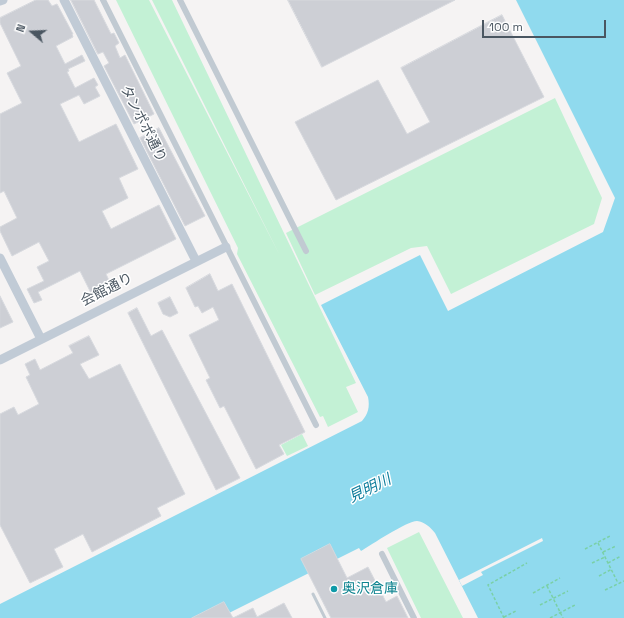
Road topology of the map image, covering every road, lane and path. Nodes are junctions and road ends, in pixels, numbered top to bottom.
1 (3, 0) edge
2 (64, 0) edge
3 (102, 0) edge
4 (180, 0) edge
5 (0, 1) edge
6 (226, 247) junction
7 (306, 251) dead end
8 (0, 258) edge
9 (196, 261) junction
10 (41, 339) junction
11 (0, 360) edge
12 (316, 425) dead end
13 (610, 536) dead end
14 (598, 543) junction
15 (616, 546) dead end
16 (585, 549) dead end
17 (603, 552) junction
18 (382, 554) dead end
19 (621, 556) dead end
20 (605, 557) junction
21 (527, 563) dead end
22 (592, 563) dead end
23 (608, 563) junction
24 (612, 570) junction
25 (599, 576) dead end
26 (560, 578) dead end
27 (624, 580) edge
28 (618, 583) junction
29 (547, 586) junction
30 (605, 590) dead end
31 (568, 591) dead end
32 (533, 593) dead end
33 (313, 594) dead end
34 (553, 598) junction
35 (540, 605) dead end
36 (575, 605) dead end
37 (516, 611) dead end
38 (560, 613) junction
39 (325, 618) edge
40 (414, 618) edge
41 (504, 618) edge
42 (550, 618) edge
43 (563, 618) edge

1 - 5 street
2 - 9 street, タンポポ通り
3 - 6 street
4 - 7 street
6 - 9 street, 会館通り
6 - 12 street
8 - 10 street
9 - 10 street, 会館通り
10 - 11 street, 会館通り
13 - 14 path
14 - 16 path
14 - 17 path
15 - 17 path
17 - 20 path
18 - 40 street
19 - 23 path
20 - 22 path
20 - 23 path
21 - 41 path
23 - 24 path
24 - 25 path
24 - 28 path
26 - 29 path
27 - 28 path
28 - 30 path
29 - 32 path
29 - 34 path
31 - 34 path
33 - 39 lane
34 - 35 path
34 - 38 path
36 - 38 path
37 - 41 path
38 - 42 path
38 - 43 path

